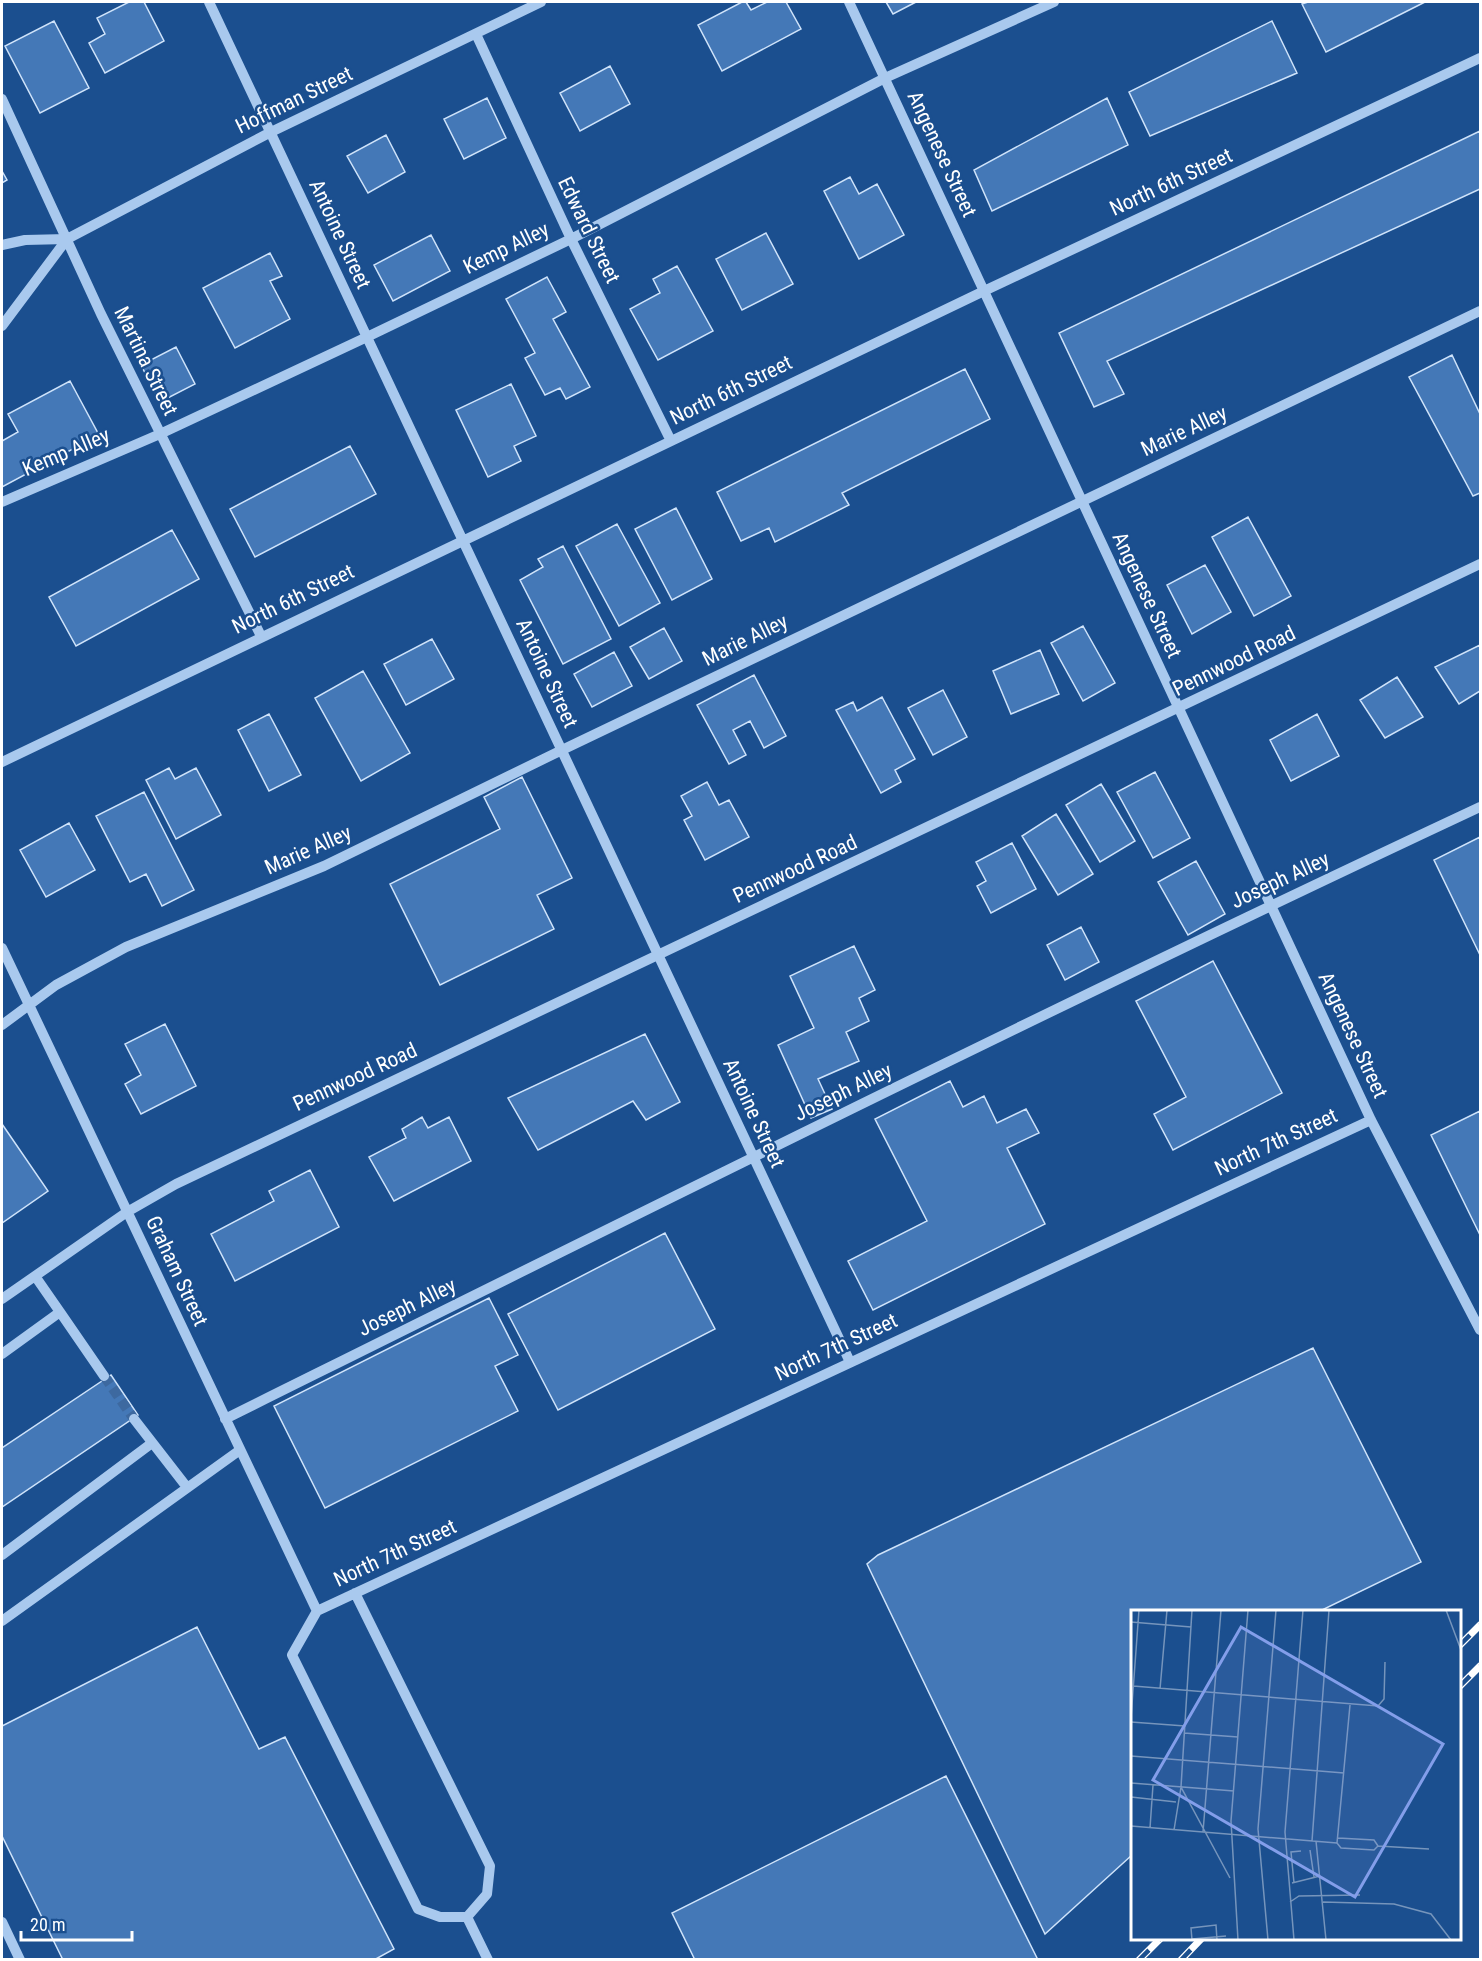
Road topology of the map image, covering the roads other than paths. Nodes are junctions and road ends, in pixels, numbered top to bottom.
1 (209, 2) edge
2 (542, 2) edge
3 (849, 2) edge
4 (1054, 2) edge
5 (522, 6) edge
6 (476, 34) junction
7 (1480, 58) edge
8 (885, 78) junction
9 (2, 99) edge
10 (271, 132) junction
11 (67, 239) junction
12 (571, 239) junction
13 (2, 245) edge
14 (984, 291) junction
15 (1480, 311) edge
16 (2, 326) edge
17 (367, 337) junction
18 (160, 434) junction
19 (671, 441) junction
20 (1082, 501) junction
21 (2, 502) edge
22 (463, 540) junction
23 (1480, 564) edge
24 (261, 636) junction
25 (1179, 709) junction
26 (562, 750) junction
27 (2, 762) edge
28 (1480, 807) edge
29 (1270, 905) junction
30 (2, 948) edge
31 (658, 955) junction
32 (29, 1006) junction
33 (2, 1025) edge
34 (1371, 1120) junction
35 (754, 1157) junction
36 (127, 1212) junction
37 (35, 1276) junction
38 (2, 1299) edge
39 (60, 1312) junction
40 (1480, 1330) edge
41 (2, 1353) edge
42 (850, 1362) junction
43 (104, 1376) tunnel mouth
44 (134, 1419) tunnel mouth
45 (225, 1419) junction
46 (152, 1443) junction
47 (240, 1450) junction
48 (186, 1486) junction
49 (2, 1555) edge
50 (355, 1593) junction
51 (317, 1611) junction
52 (2, 1621) edge
53 (467, 1917) junction
54 (2, 1922) edge
55 (20, 1959) edge
56 (488, 1959) edge

1 - 10 street, Antoine Street
2 - 5 street, Hoffman Street
3 - 8 street, Angenese Street
4 - 8 street, Kemp Alley
5 - 6 street, Hoffman Street
6 - 10 street, Hoffman Street
6 - 12 street, Edward Street
7 - 14 street, North 6th Street
8 - 12 street, Kemp Alley
8 - 14 street, Angenese Street
9 - 11 street, Martina Street
10 - 11 street, Hoffman Street
10 - 17 street, Antoine Street
11 - 13 street, Hoffman Street
11 - 16 street, Hoffman Street
11 - 18 street, Martina Street
12 - 17 street, Kemp Alley
12 - 19 street, Edward Street
14 - 19 street, North 6th Street
14 - 20 street, Angenese Street
15 - 20 street, Marie Alley
17 - 18 street, Kemp Alley
17 - 22 street, Antoine Street
18 - 21 street, Kemp Alley
18 - 24 street, Martina Street
19 - 22 street, North 6th Street
20 - 25 street, Angenese Street
20 - 26 street, Marie Alley
22 - 24 street, North 6th Street
22 - 26 street, Antoine Street
23 - 25 street, Pennwood Road
24 - 27 street, North 6th Street
25 - 29 street, Angenese Street
25 - 31 street, Pennwood Road
26 - 31 street, Antoine Street
26 - 32 street, Marie Alley
28 - 29 street, Joseph Alley
29 - 34 street, Angenese Street
29 - 35 street, Joseph Alley
30 - 32 street, Graham Street
31 - 35 street, Antoine Street
31 - 36 street, Pennwood Road
32 - 33 street, Marie Alley
32 - 36 street, Graham Street
34 - 40 street, Angenese Street
34 - 42 street, North 7th Street
35 - 42 street, Antoine Street
35 - 45 street, Joseph Alley
36 - 37 street, Pennwood Road
36 - 45 street, Graham Street
37 - 38 street, Pennwood Road
37 - 39 street
39 - 41 street
39 - 43 street
42 - 50 street, North 7th Street
44 - 46 street
45 - 47 street, Graham Street
46 - 48 street
46 - 49 street
47 - 48 street
47 - 51 street, Graham Street
48 - 52 street
50 - 51 street, North 7th Street
50 - 53 street
51 - 53 street
53 - 56 street
54 - 55 street

